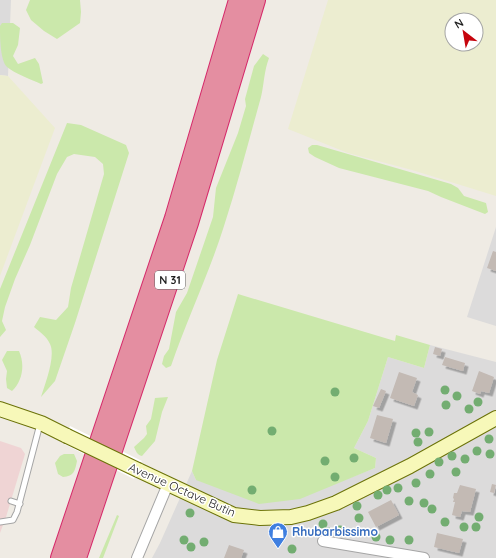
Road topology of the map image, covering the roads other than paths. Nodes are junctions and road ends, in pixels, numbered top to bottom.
1 (238, 0) edge
2 (256, 0) edge
3 (0, 409) edge
4 (496, 418) edge
5 (40, 423) junction
6 (168, 484) junction
7 (11, 501) dead end
8 (20, 504) junction
9 (0, 522) edge
10 (323, 541) dead end
11 (60, 558) edge
12 (77, 558) edge
13 (137, 558) edge
14 (424, 558) edge

1 - 11 highway, N 31
2 - 12 highway, N 31
3 - 5 main road, Avenue Octave Butin
4 - 6 main road, Avenue Octave Butin
5 - 6 main road, Avenue Octave Butin, bridge
5 - 8 lane
6 - 13 street
7 - 8 lane
8 - 9 lane
10 - 14 street

